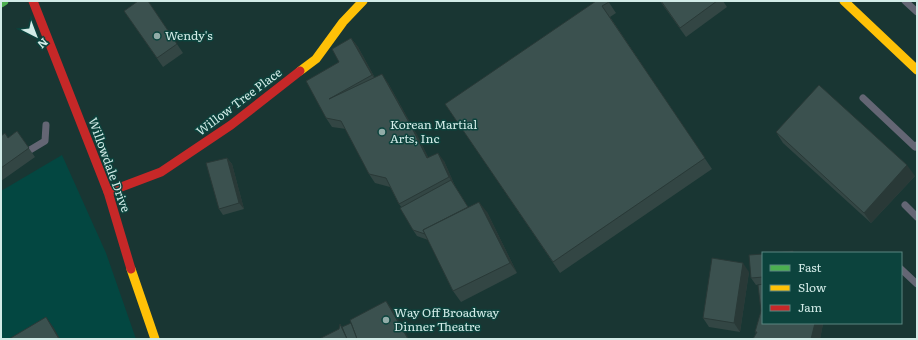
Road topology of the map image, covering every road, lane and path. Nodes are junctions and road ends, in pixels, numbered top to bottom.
1 (4, 1) edge
2 (33, 1) edge
3 (363, 1) edge
4 (844, 1) edge
5 (905, 1) edge
6 (1, 3) edge
7 (917, 12) edge
8 (917, 70) edge
9 (863, 98) dead end
10 (46, 125) dead end
11 (916, 147) edge
12 (30, 150) dead end
13 (108, 192) junction
14 (905, 205) dead end
15 (917, 217) edge
16 (902, 270) edge
17 (917, 284) edge
18 (155, 339) edge

1 - 6 street
2 - 13 street, Willowdale Drive
3 - 13 street, Willow Tree Place
4 - 8 street
5 - 7 lane
9 - 11 lane
10 - 12 lane
13 - 18 street, Willowdale Drive
14 - 15 lane
16 - 17 lane

